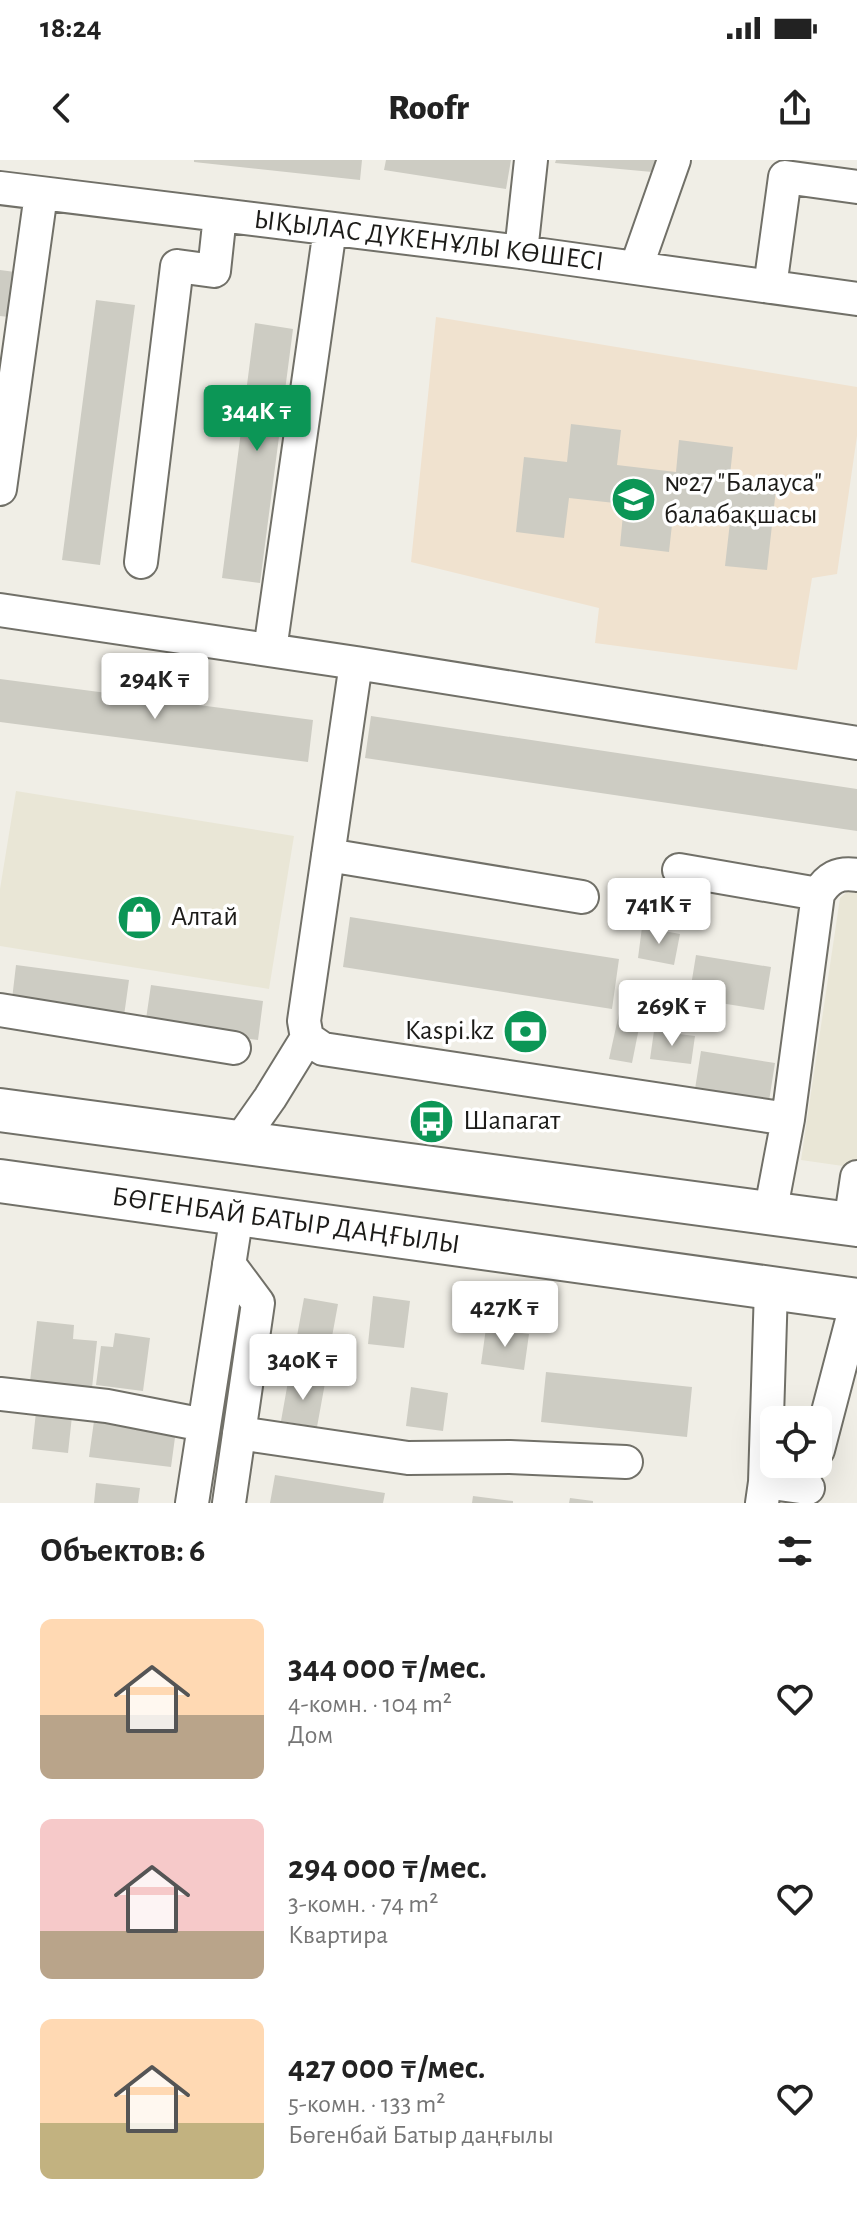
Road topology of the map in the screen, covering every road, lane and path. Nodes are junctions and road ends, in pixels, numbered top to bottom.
1 (531, 160) edge
2 (674, 160) edge
3 (857, 187) edge
4 (0, 188) edge
5 (41, 194) junction
6 (220, 215) junction
7 (330, 229) junction
8 (521, 252) junction
9 (636, 268) junction
10 (770, 287) junction
11 (857, 299) edge
12 (8, 367) edge
13 (0, 489) edge
14 (141, 562) dead end
15 (0, 610) edge
16 (270, 650) junction
17 (356, 663) junction
18 (857, 743) edge
19 (328, 855) junction
20 (679, 870) dead end
21 (857, 875) edge
22 (818, 894) junction
23 (582, 897) dead end
24 (0, 1010) edge
25 (307, 1038) junction
26 (234, 1048) dead end
27 (0, 1110) edge
28 (788, 1119) junction
29 (239, 1142) junction
30 (857, 1177) edge
31 (0, 1181) edge
32 (237, 1214) junction
33 (770, 1214) junction
34 (853, 1225) edge
35 (229, 1264) junction
36 (771, 1288) junction
37 (857, 1300) edge
38 (0, 1394) edge
39 (845, 1394) edge
40 (832, 1421) edge
41 (204, 1425) junction
42 (239, 1433) junction
43 (626, 1462) dead end
44 (809, 1485) edge
45 (764, 1492) edge
46 (192, 1503) edge
47 (229, 1503) edge

1 - 8 street
2 - 9 street
3 - 10 street
4 - 5 street, ЫҚЫЛАС ДҮКЕНҰЛЫ КӨШЕСІ
5 - 6 street, ЫҚЫЛАС ДҮКЕНҰЛЫ КӨШЕСІ
5 - 12 street
6 - 7 street, ЫҚЫЛАС ДҮКЕНҰЛЫ КӨШЕСІ
6 - 14 street
7 - 8 street, ЫҚЫЛАС ДҮКЕНҰЛЫ КӨШЕСІ
7 - 16 street
8 - 9 street, ЫҚЫЛАС ДҮКЕНҰЛЫ КӨШЕСІ
9 - 10 street, ЫҚЫЛАС ДҮКЕНҰЛЫ КӨШЕСІ
10 - 11 street, ЫҚЫЛАС ДҮКЕНҰЛЫ КӨШЕСІ
12 - 13 street
15 - 16 street
16 - 17 street
17 - 18 street
17 - 19 street
19 - 23 street
19 - 25 street
20 - 22 street
21 - 22 street
22 - 28 street
24 - 26 street
25 - 28 street
25 - 29 street
27 - 29 main road
28 - 33 street
29 - 33 main road
30 - 34 street
31 - 32 main road, БӨГЕНБАЙ БАТЫР ДАҢҒЫЛЫ
32 - 35 street
32 - 36 main road, БӨГЕНБАЙ БАТЫР ДАҢҒЫЛЫ
33 - 34 main road
35 - 41 street
35 - 42 street
36 - 37 main road, БӨГЕНБАЙ БАТЫР ДАҢҒЫЛЫ
36 - 45 street
37 - 39 street
38 - 41 street
39 - 40 street
41 - 46 street
42 - 43 street
42 - 47 street
44 - 45 street

